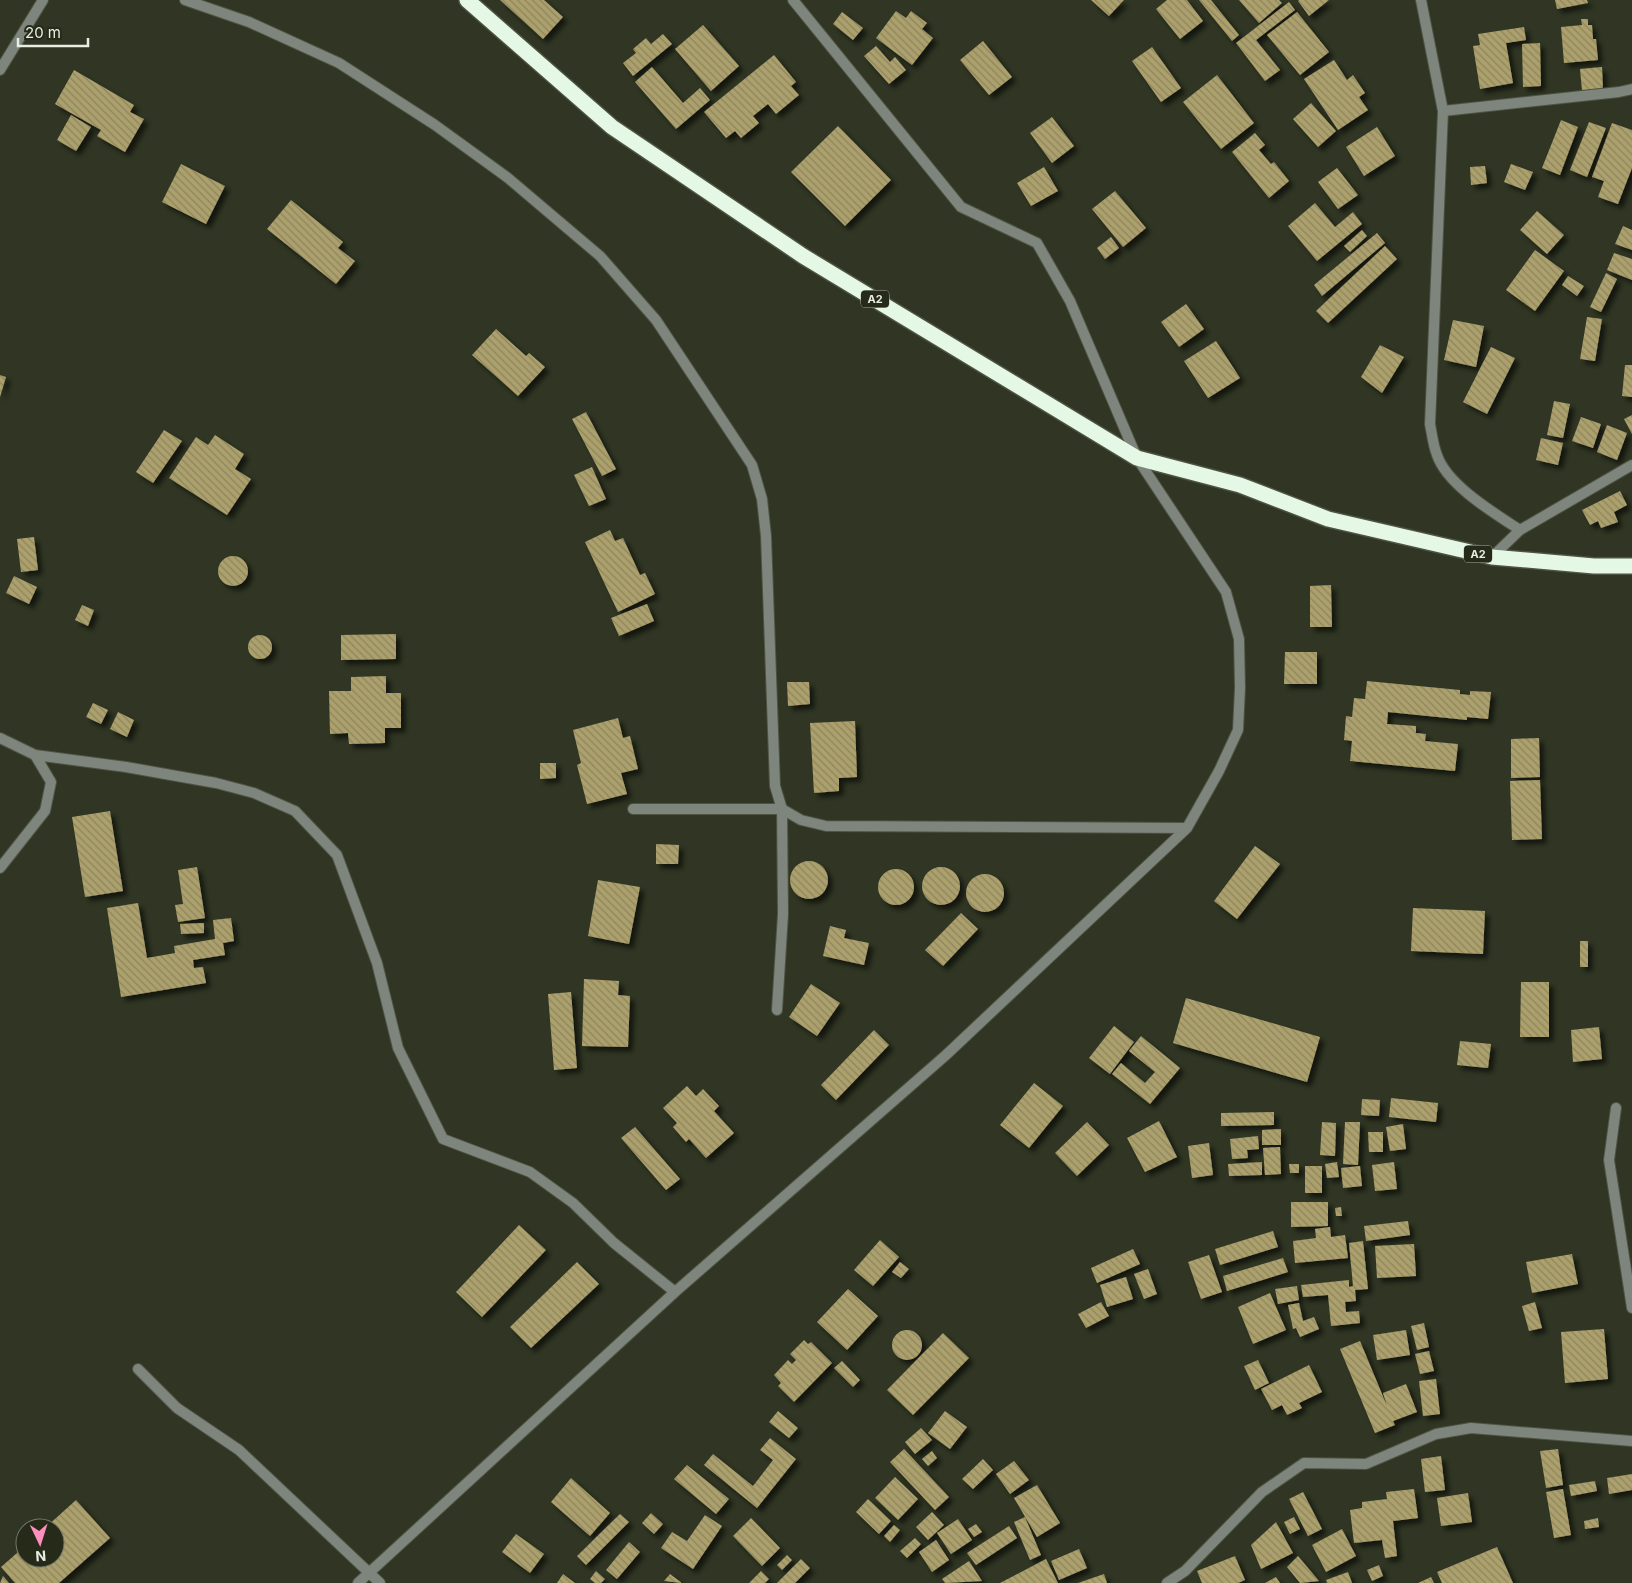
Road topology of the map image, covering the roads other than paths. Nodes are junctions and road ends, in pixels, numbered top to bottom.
1 (43, 0) edge
2 (186, 0) edge
3 (467, 0) edge
4 (793, 0) edge
5 (1421, 0) edge
6 (0, 70) edge
7 (1632, 89) edge
8 (1443, 111) junction
9 (1137, 458) junction
10 (1632, 465) edge
11 (1520, 530) junction
12 (1492, 557) junction
13 (1632, 566) edge
14 (0, 738) edge
15 (35, 755) junction
16 (782, 809) junction
17 (634, 810) dead end
18 (1187, 828) junction
19 (0, 868) edge
20 (777, 1010) dead end
21 (1616, 1108) dead end
22 (675, 1292) junction
23 (1632, 1308) edge
24 (138, 1369) dead end
25 (1632, 1441) edge
26 (370, 1572) junction
27 (358, 1583) edge
28 (380, 1583) edge
29 (1167, 1583) edge

1 - 6 street
2 - 16 street
3 - 9 highway, A2
4 - 9 street
5 - 8 street
7 - 8 street
8 - 11 street
9 - 12 highway, A2
9 - 18 street
10 - 11 street
11 - 12 street
12 - 13 highway, A2
14 - 15 street
15 - 19 street
15 - 22 street
16 - 17 street
16 - 18 street
16 - 20 street
18 - 22 street
21 - 23 street
22 - 26 street
24 - 26 street
25 - 29 street
26 - 27 street
26 - 28 street

